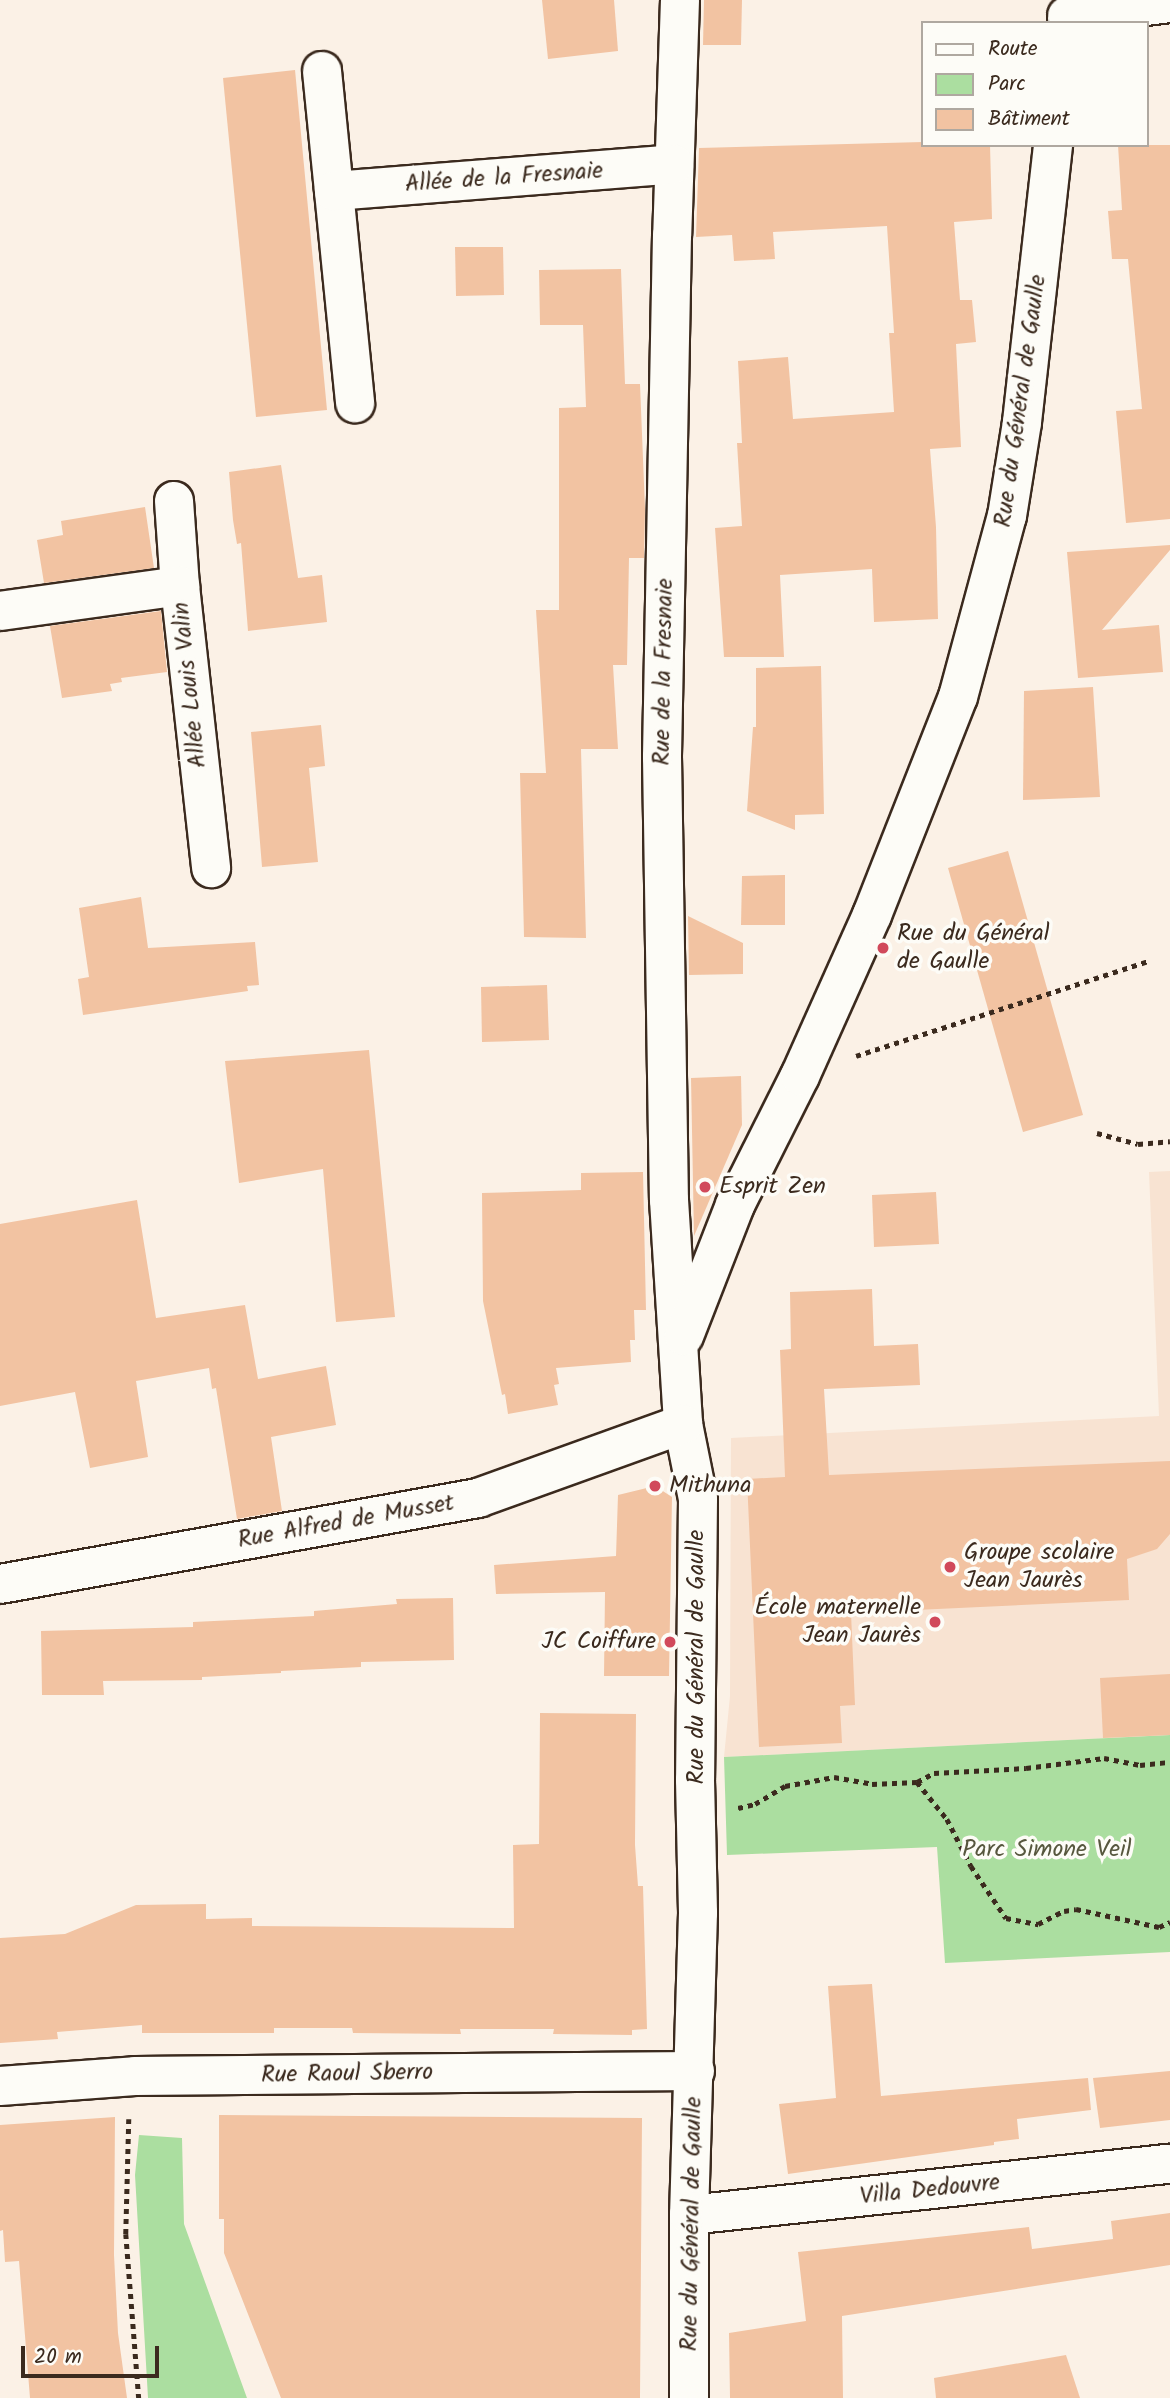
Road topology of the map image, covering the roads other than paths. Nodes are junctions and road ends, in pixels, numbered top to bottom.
1 (680, 0) edge
2 (1170, 3) edge
3 (1067, 13) edge
4 (322, 71) dead end
5 (1053, 147) edge
6 (674, 164) junction
7 (334, 191) junction
8 (355, 403) dead end
9 (174, 501) dead end
10 (180, 586) junction
11 (0, 611) edge
12 (211, 868) dead end
13 (681, 1344) junction
14 (683, 1424) junction
15 (0, 1584) edge
16 (695, 2071) junction
17 (0, 2086) edge
18 (1170, 2164) edge
19 (690, 2215) junction
20 (689, 2398) edge

1 - 6 street, Rue de la Fresnaie
2 - 3 street
4 - 7 street
5 - 13 street, Rue du Général de Gaulle
6 - 7 street, Allée de la Fresnaie
6 - 13 street, Rue de la Fresnaie
7 - 8 street
9 - 10 street, Allée Louis Valin
10 - 11 street
10 - 12 street, Allée Louis Valin
13 - 14 street, Rue du Général de Gaulle
14 - 15 street, Rue Alfred de Musset
14 - 16 street, Rue du Général de Gaulle
16 - 17 street, Rue Raoul Sberro
16 - 19 street, Rue du Général de Gaulle
18 - 19 street, Villa Dedouvre
19 - 20 street, Rue du Général de Gaulle

